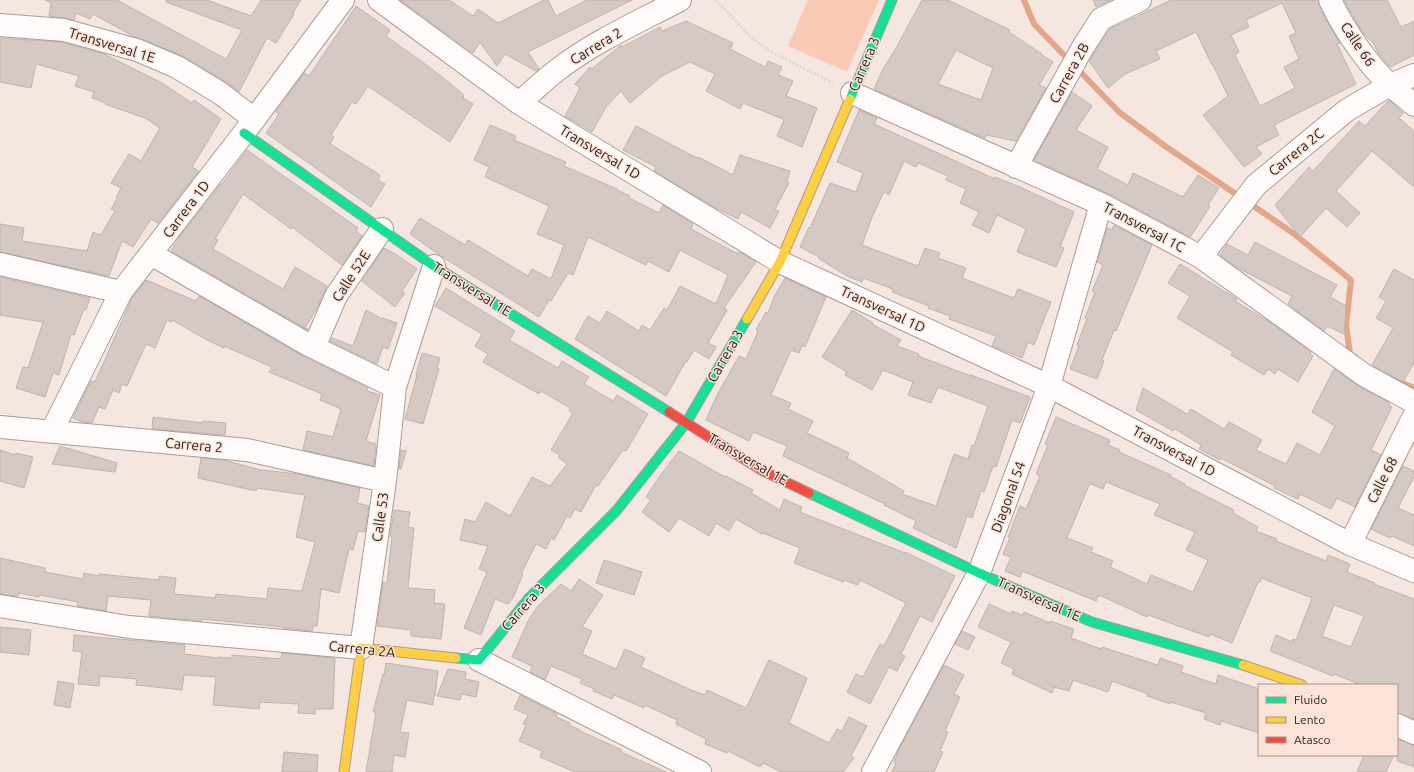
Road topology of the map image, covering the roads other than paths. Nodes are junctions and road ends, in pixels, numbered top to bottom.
1 (343, 0) edge
2 (379, 0) edge
3 (680, 0) edge
4 (892, 0) edge
5 (1140, 0) edge
6 (1330, 0) edge
7 (0, 25) edge
8 (1414, 75) edge
9 (1390, 85) junction
10 (852, 93) junction
11 (519, 103) junction
12 (1414, 105) edge
13 (249, 126) junction
14 (1016, 166) junction
15 (1101, 204) junction
16 (382, 229) junction
17 (152, 254) junction
18 (1200, 257) junction
19 (780, 262) junction
20 (0, 264) edge
21 (434, 266) junction
22 (121, 292) junction
23 (314, 347) junction
24 (1049, 386) junction
25 (395, 387) junction
26 (1414, 402) edge
27 (1414, 416) edge
28 (686, 423) junction
29 (0, 427) edge
30 (52, 431) junction
31 (385, 481) junction
32 (1350, 544) junction
33 (1414, 571) edge
34 (979, 573) junction
35 (0, 606) edge
36 (361, 648) junction
37 (478, 660) junction
38 (1299, 684) edge
39 (1398, 725) edge
40 (1414, 733) edge
41 (344, 772) edge
42 (700, 772) edge
43 (873, 772) edge

1 - 13 street, Carrera 1D
2 - 11 street, Transversal 1D
3 - 11 street, Carrera 2
4 - 10 street, Carrera 3
5 - 14 street, Carrera 2B
6 - 9 street, Calle 66
7 - 13 street, Transversal 1E
8 - 9 street, Carrera 2C
9 - 12 street, Calle 66
9 - 18 street, Carrera 2C
10 - 14 street, Transversal 1C
10 - 19 street, Carrera 3
11 - 19 street, Transversal 1D
13 - 16 street, Transversal 1E
13 - 17 street, Carrera 1D
14 - 15 street, Transversal 1C
15 - 18 street, Transversal 1C
15 - 24 street, Diagonal 54
16 - 21 street, Transversal 1E
16 - 23 street, Calle 52E
17 - 22 street, Carrera 1D
17 - 23 street
18 - 26 street, Transversal 1C
19 - 24 street, Transversal 1D
19 - 28 street, Carrera 3
20 - 22 street
21 - 25 street, Calle 53
21 - 28 street, Transversal 1E
22 - 30 street, Carrera 1D
23 - 25 street
24 - 32 street, Transversal 1D
24 - 34 street, Diagonal 54
25 - 31 street, Calle 53
27 - 32 street, Calle 68
28 - 34 street, Transversal 1E
28 - 37 street, Carrera 3
29 - 30 street, Carrera 2
30 - 31 street, Carrera 2
31 - 36 street, Calle 53
32 - 33 street, Transversal 1D
34 - 38 street, Transversal 1E
34 - 43 street, Diagonal 54
35 - 36 street, Carrera 2A
36 - 37 street, Carrera 2A
36 - 41 street, Calle 53
37 - 42 street, Carrera 2A
39 - 40 street

